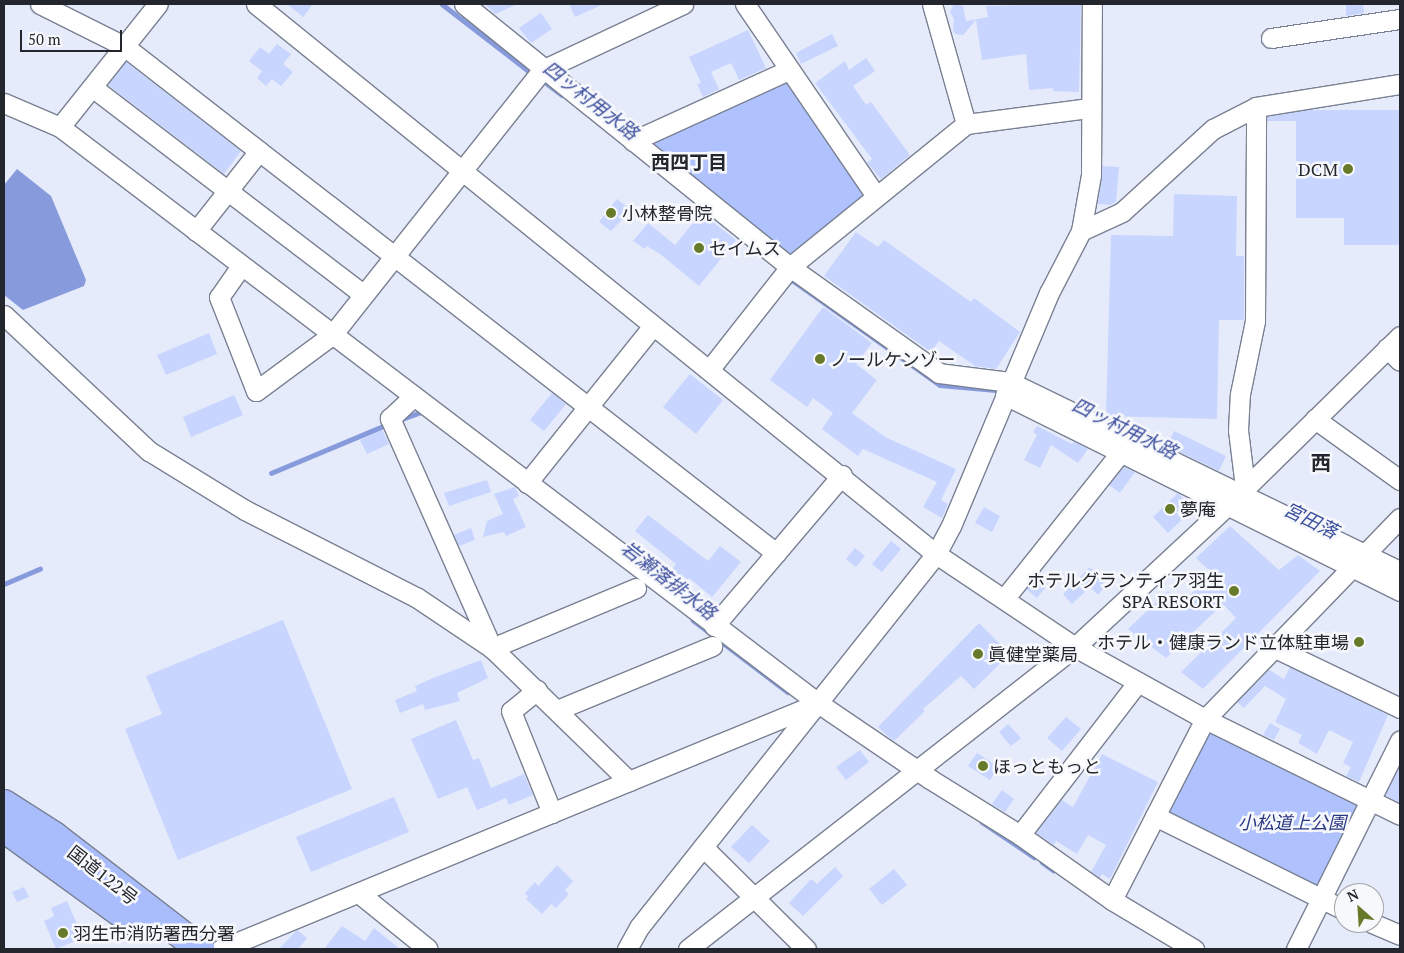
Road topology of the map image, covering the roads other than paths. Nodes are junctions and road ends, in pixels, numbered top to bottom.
1 (40, 4) edge
2 (158, 4) edge
3 (256, 4) edge
4 (464, 4) edge
5 (683, 4) edge
6 (746, 4) edge
7 (932, 4) edge
8 (1092, 4) edge
9 (1400, 19) edge
10 (1271, 38) dead end
11 (124, 46) junction
12 (542, 70) junction
13 (789, 70) junction
14 (1400, 84) edge
15 (92, 87) junction
16 (4, 104) edge
17 (1256, 107) junction
18 (1090, 108) junction
19 (966, 124) junction
20 (60, 128) junction
21 (633, 141) junction
22 (259, 150) junction
23 (462, 170) junction
24 (228, 191) junction
25 (876, 196) junction
26 (1081, 231) junction
27 (196, 232) junction
28 (395, 255) junction
29 (241, 266) junction
30 (790, 267) junction
31 (363, 294) junction
32 (4, 315) edge
33 (653, 326) junction
34 (332, 335) junction
35 (1396, 348) edge
36 (709, 370) junction
37 (1007, 388) junction
38 (414, 396) junction
39 (588, 406) junction
40 (1315, 419) junction
41 (1120, 452) junction
42 (842, 476) junction
43 (1400, 480) edge
44 (527, 483) junction
45 (1237, 496) junction
46 (1400, 518) edge
47 (776, 553) junction
48 (936, 554) junction
49 (1358, 560) junction
50 (1400, 571) edge
51 (636, 588) dead end
52 (1400, 591) edge
53 (1004, 599) junction
54 (714, 626) junction
55 (712, 646) dead end
56 (1075, 647) junction
57 (492, 648) junction
58 (1275, 648) junction
59 (1138, 682) junction
60 (537, 690) junction
61 (818, 703) junction
62 (1400, 708) edge
63 (557, 710) junction
64 (1206, 720) junction
65 (1400, 740) edge
66 (917, 770) junction
67 (629, 781) junction
68 (1370, 800) junction
69 (4, 804) edge
70 (552, 813) junction
71 (1400, 815) edge
72 (1155, 816) junction
73 (4, 828) edge
74 (1020, 835) junction
75 (703, 847) junction
76 (360, 894) junction
77 (754, 898) junction
78 (1112, 900) junction
79 (1321, 900) junction
80 (1334, 906) edge
81 (1384, 929) edge
82 (1400, 936) edge
83 (170, 949) edge
84 (200, 949) edge
85 (221, 949) edge
86 (428, 949) edge
87 (627, 949) edge
88 (688, 949) edge
89 (806, 949) edge
90 (1194, 949) edge
91 (1296, 949) edge

1 - 11 street
2 - 11 street
3 - 23 street
4 - 12 street
5 - 12 street
6 - 13 street
7 - 19 street
8 - 18 street
9 - 10 street
11 - 15 street
11 - 22 street
12 - 21 street
12 - 23 street
13 - 21 street
13 - 25 street
14 - 17 street
15 - 20 street
15 - 24 street
16 - 20 street
17 - 26 street
17 - 45 street
18 - 19 street
18 - 26 street
19 - 25 street
20 - 27 street
21 - 30 street
22 - 24 street
22 - 28 street
23 - 28 street
23 - 33 street
24 - 27 street
24 - 31 street
25 - 30 street
26 - 37 street
27 - 29 street
28 - 31 street
28 - 39 street
29 - 34 street
29 - 34 street
30 - 36 street
30 - 37 street
31 - 34 street
32 - 57 street
33 - 36 street
33 - 39 street
34 - 38 street
35 - 40 street
36 - 42 street
37 - 41 street
37 - 45 street
37 - 48 street
38 - 44 street
38 - 57 street
39 - 44 street
39 - 47 street
40 - 43 street
40 - 45 street
41 - 45 street
41 - 53 street
42 - 47 street
42 - 48 street
44 - 54 street
45 - 49 street
45 - 56 street
46 - 49 street
47 - 54 street
48 - 53 street
48 - 61 street
49 - 50 street
49 - 52 street
49 - 58 street
51 - 57 street
53 - 56 street
54 - 61 street
55 - 63 street
56 - 59 street
56 - 66 street
57 - 60 street
58 - 62 street
58 - 64 street
59 - 64 street
59 - 74 street
60 - 63 street
60 - 70 street
61 - 66 street
61 - 67 street
61 - 75 street
63 - 67 street
64 - 68 street
64 - 72 street
65 - 68 street
66 - 74 street
66 - 77 street
67 - 70 street
68 - 71 street
68 - 79 street
69 - 84 highway, 国道122号
70 - 76 street
72 - 78 street
72 - 79 street
73 - 83 highway, 国道122号
74 - 78 street
75 - 77 street
75 - 87 street
76 - 85 street
76 - 86 street
77 - 88 street
77 - 89 street
78 - 90 street
79 - 80 street
79 - 91 street
81 - 82 street

